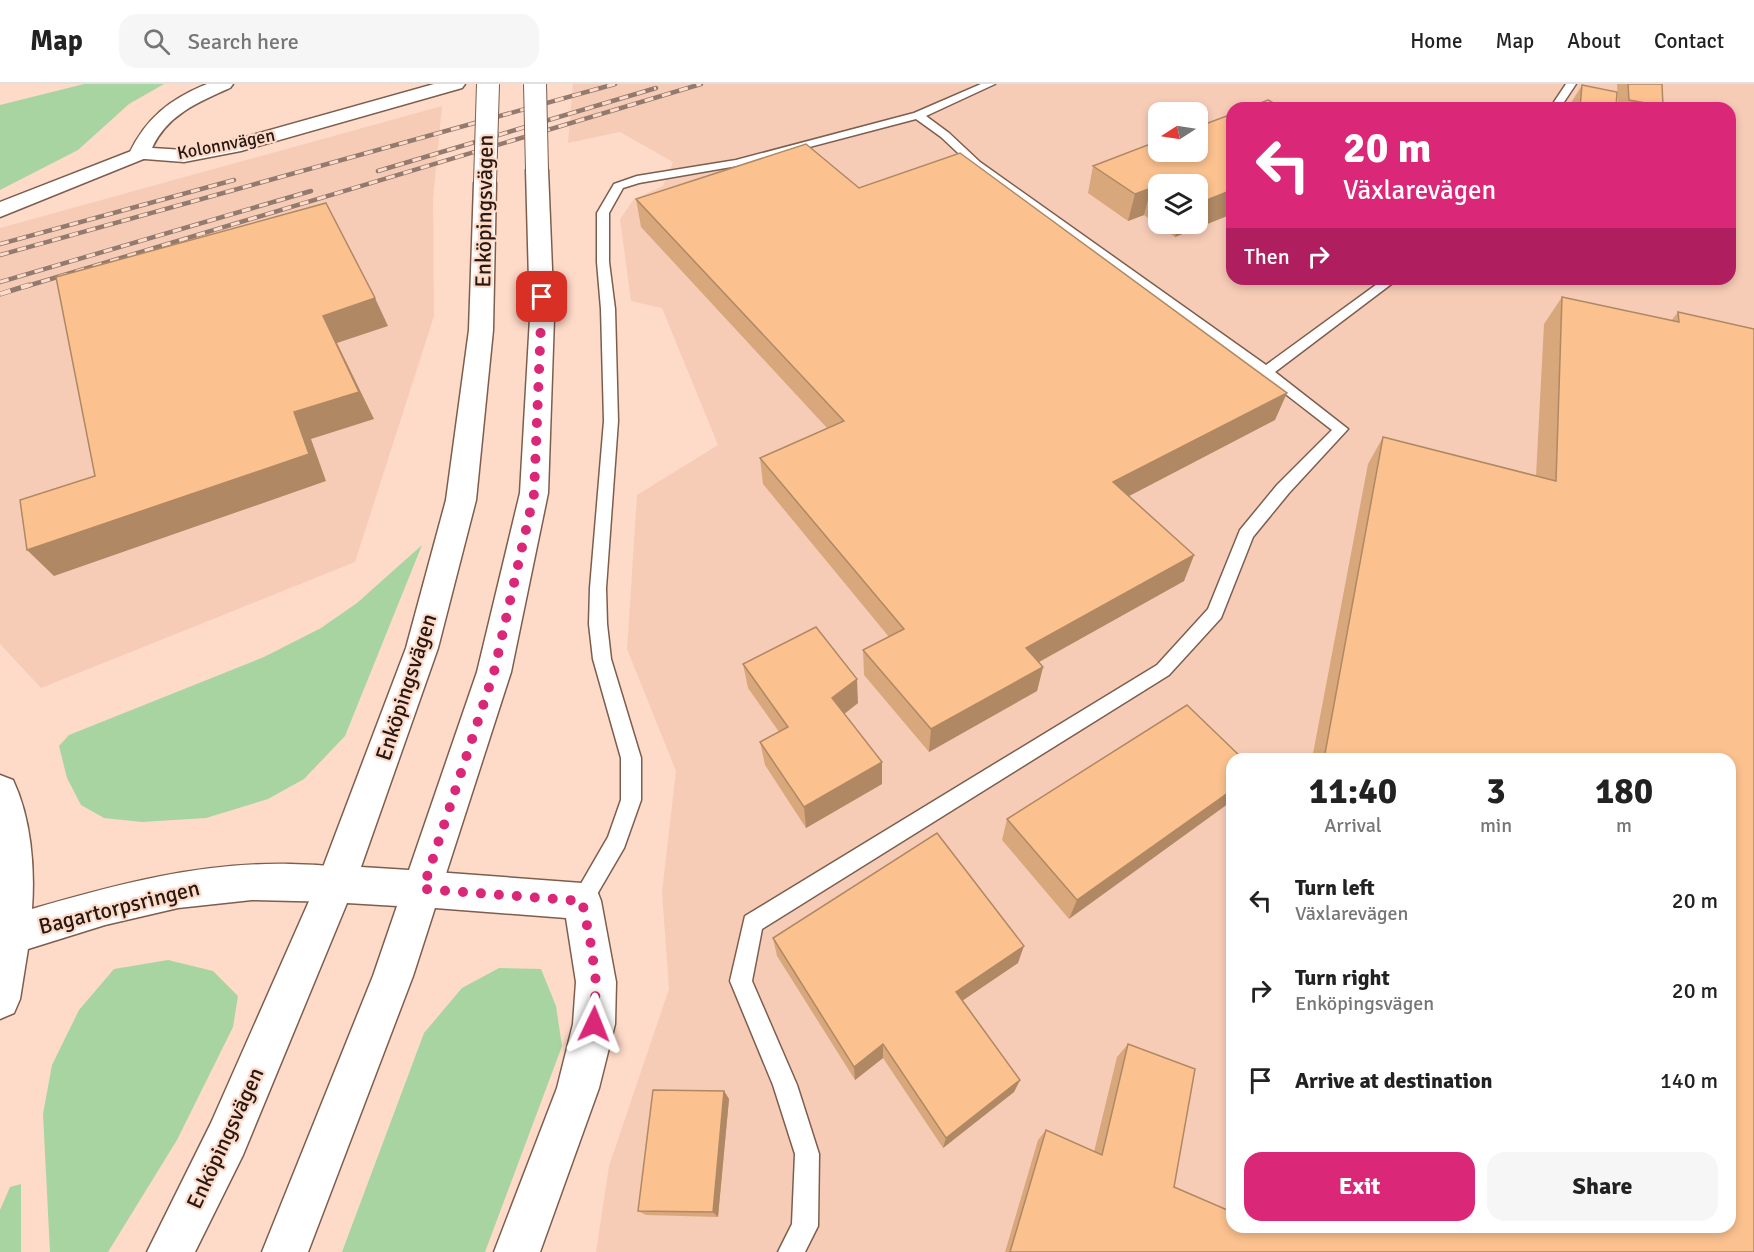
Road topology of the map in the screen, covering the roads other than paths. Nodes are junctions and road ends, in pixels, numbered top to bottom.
1 (223, 84) edge
2 (455, 84) edge
3 (488, 84) edge
4 (535, 84) edge
5 (990, 84) edge
6 (1570, 84) edge
7 (1560, 102) edge
8 (918, 115) junction
9 (139, 154) junction
10 (0, 210) edge
11 (1384, 285) edge
12 (1266, 372) junction
13 (0, 791) edge
14 (336, 884) junction
15 (423, 889) junction
16 (582, 901) junction
17 (10, 934) junction
18 (0, 999) edge
19 (170, 1252) edge
20 (285, 1252) edge
21 (517, 1252) edge
22 (791, 1252) edge

1 - 9 main road
2 - 9 main road, Kolonnvägen
3 - 14 main road, Enköpingsvägen, bridge
4 - 15 main road, bridge
5 - 8 lane
6 - 7 lane
8 - 12 lane
8 - 16 lane
9 - 10 main road, Kolonnvägen
11 - 12 lane
12 - 22 lane
13 - 17 main road, Bagartorpsringen
14 - 15 main road, Bagartorpsringen
14 - 17 main road, Bagartorpsringen
14 - 19 main road, Enköpingsvägen
15 - 16 main road, Bagartorpsringen
15 - 20 main road
16 - 21 main road
17 - 18 main road, Bagartorpsringen

